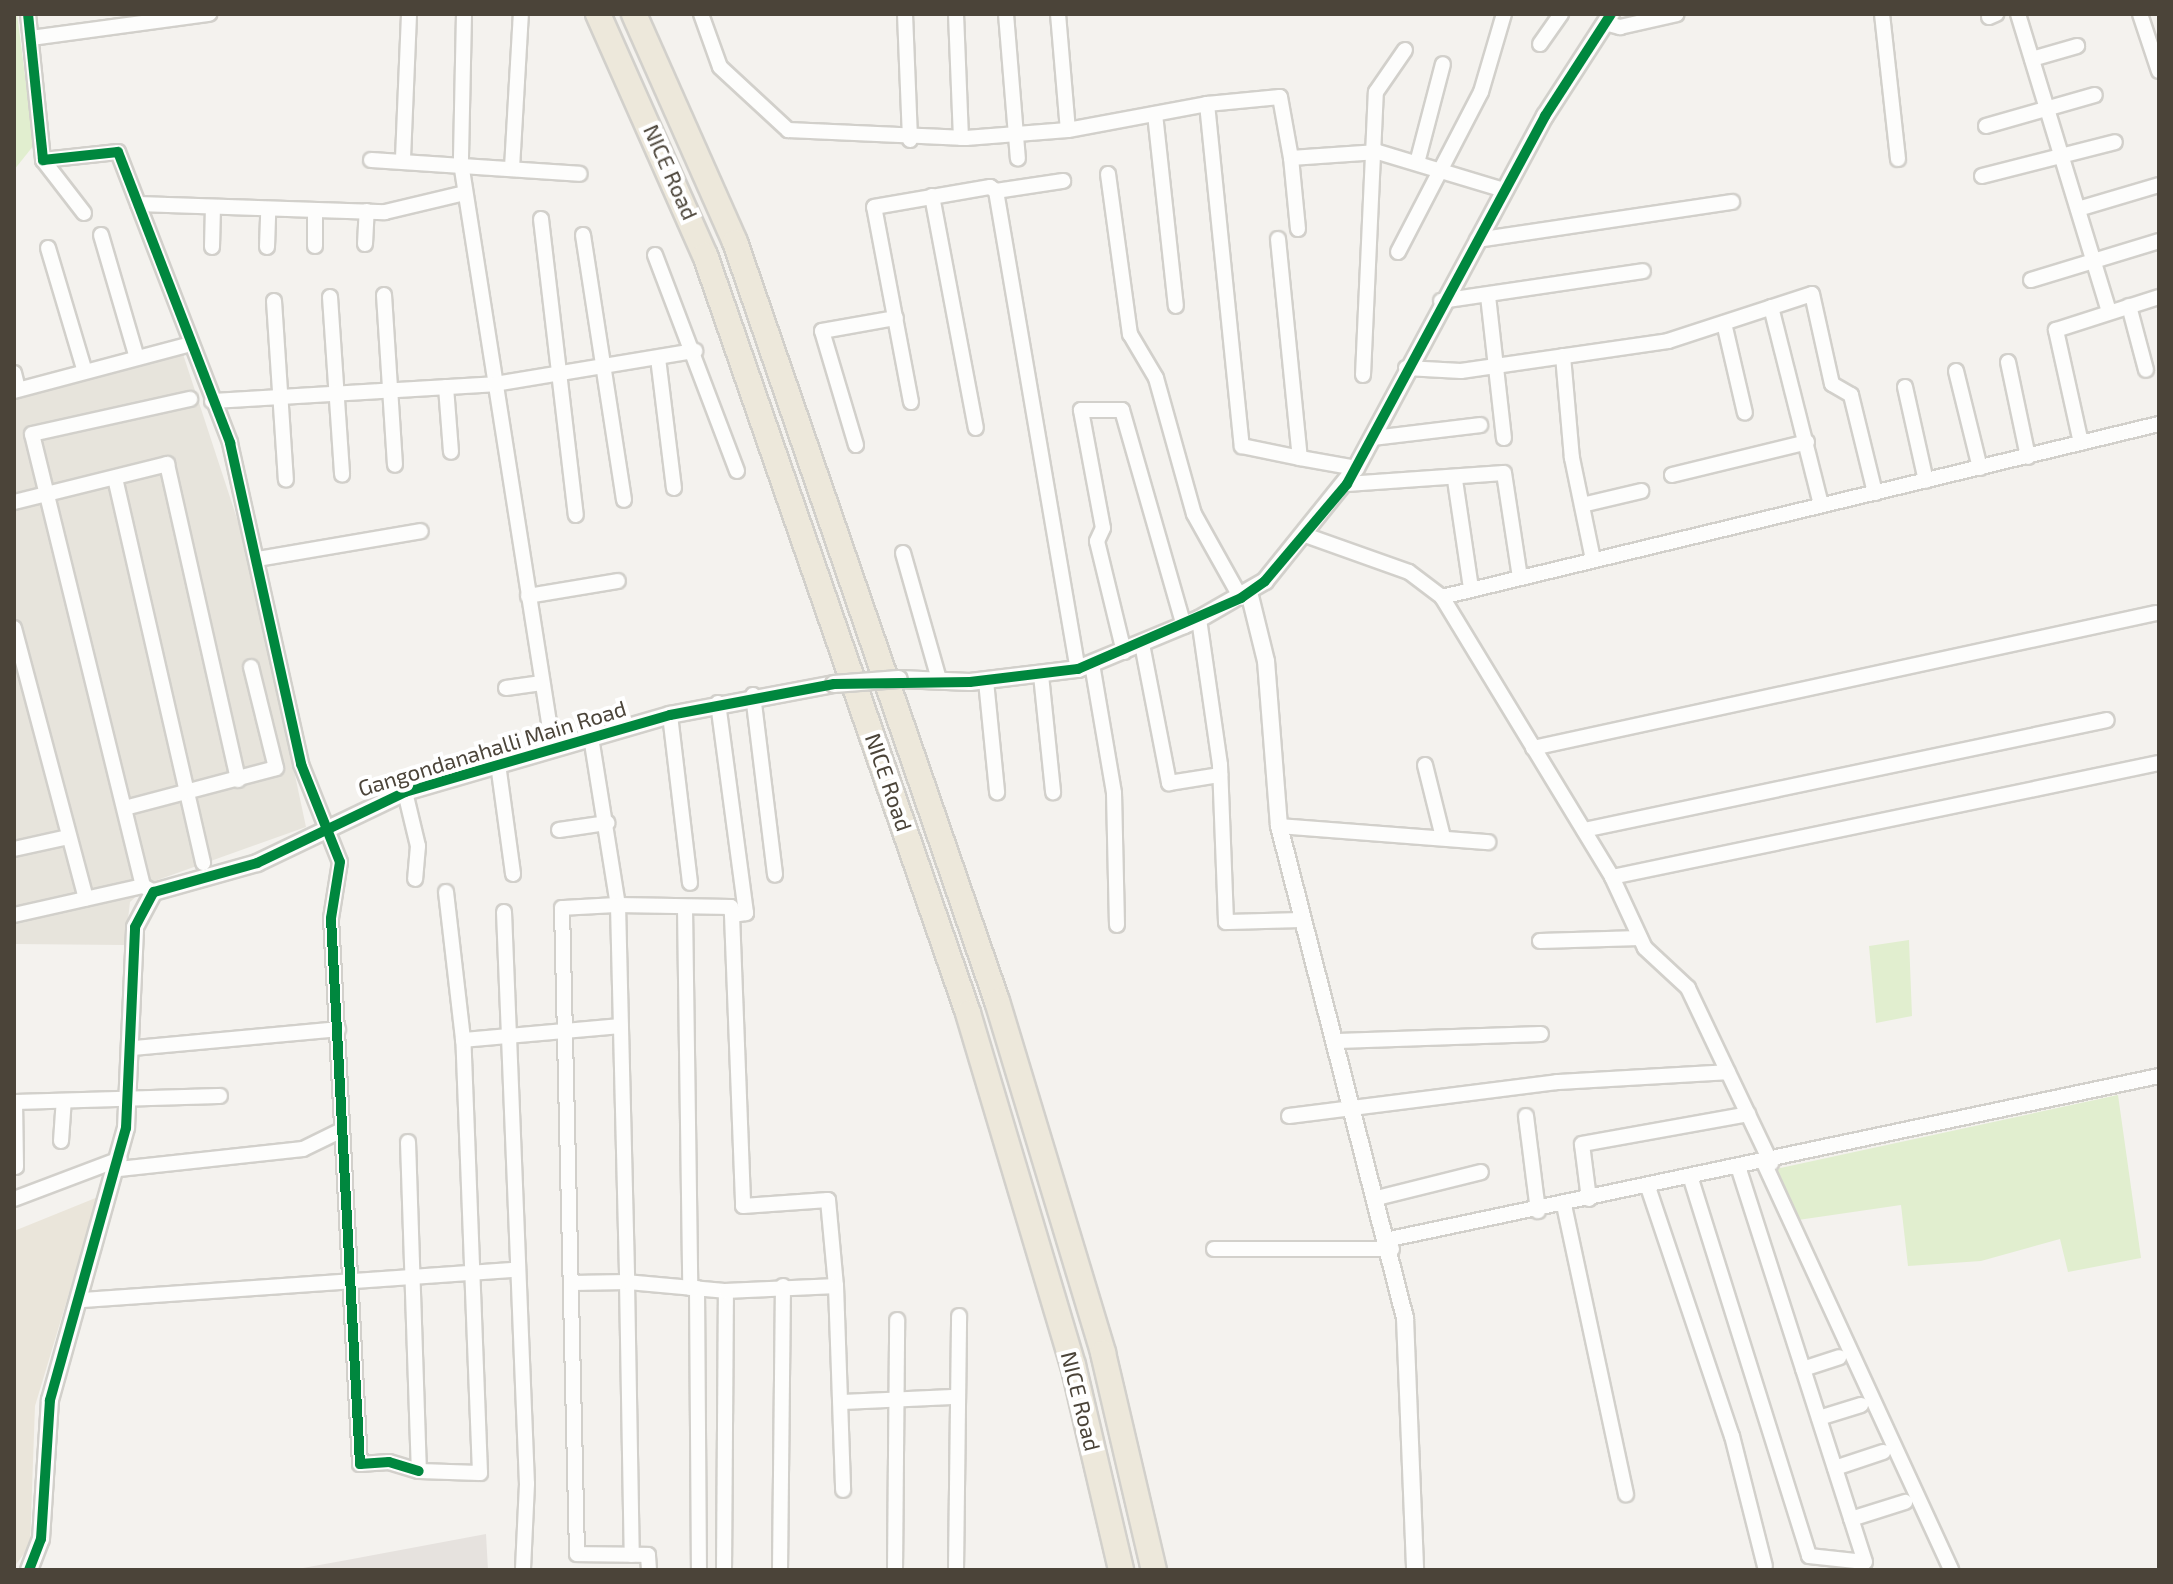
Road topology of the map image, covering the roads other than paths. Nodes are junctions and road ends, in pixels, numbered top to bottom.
1 (28, 14) edge
2 (209, 14) edge
3 (409, 14) edge
4 (464, 14) edge
5 (521, 14) edge
6 (598, 14) edge
7 (634, 14) edge
8 (701, 14) edge
9 (905, 14) edge
10 (956, 14) edge
11 (1006, 14) edge
12 (1058, 14) edge
13 (1504, 14) edge
14 (1561, 14) edge
15 (1677, 14) edge
16 (1882, 14) edge
17 (2018, 14) edge
18 (2140, 14) edge
19 (1608, 19) edge
20 (31, 38) junction
21 (1540, 44) dead end
22 (2077, 46) dead end
23 (1405, 50) dead end
24 (2032, 59) junction
25 (1443, 64) dead end
26 (2159, 71) edge
27 (2095, 95) dead end
28 (1207, 104) junction
29 (2047, 109) junction
30 (1155, 114) junction
31 (1986, 126) dead end
32 (1068, 130) junction
33 (1016, 134) junction
34 (961, 138) junction
35 (910, 140) junction
36 (2115, 142) dead end
37 (1378, 152) junction
38 (2062, 156) junction
39 (403, 158) junction
40 (1291, 158) junction
41 (1018, 159) dead end
42 (1898, 159) dead end
43 (43, 160) junction
44 (371, 160) dead end
45 (461, 163) junction
46 (1417, 163) junction
47 (512, 168) junction
48 (1443, 171) junction
49 (580, 174) dead end
50 (1108, 174) dead end
51 (1982, 176) dead end
52 (1063, 181) dead end
53 (2159, 185) edge
54 (1504, 190) junction
55 (996, 191) junction
56 (465, 193) junction
57 (932, 196) junction
58 (1732, 202) dead end
59 (138, 204) junction
60 (213, 207) junction
61 (268, 209) junction
62 (2078, 209) junction
63 (315, 210) junction
64 (367, 211) junction
65 (84, 213) dead end
66 (541, 219) dead end
67 (1298, 229) dead end
68 (101, 235) dead end
69 (583, 235) dead end
70 (1278, 239) dead end
71 (1477, 240) junction
72 (2159, 241) edge
73 (365, 244) dead end
74 (315, 246) dead end
75 (212, 247) dead end
76 (267, 247) dead end
77 (48, 248) dead end
78 (1398, 252) dead end
79 (655, 255) dead end
80 (2094, 260) junction
81 (1643, 271) dead end
82 (2031, 280) dead end
83 (384, 295) dead end
84 (1488, 296) junction
85 (330, 297) dead end
86 (2159, 297) edge
87 (274, 301) dead end
88 (1441, 301) junction
89 (1176, 306) dead end
90 (2129, 306) junction
91 (1771, 307) junction
92 (2109, 311) junction
93 (896, 318) junction
94 (1724, 323) junction
95 (191, 344) junction
96 (695, 351) junction
97 (1563, 356) junction
98 (137, 358) junction
99 (658, 358) junction
100 (2008, 362) dead end
101 (1496, 365) junction
102 (605, 368) junction
103 (1406, 368) junction
104 (2146, 370) dead end
105 (1956, 371) dead end
106 (85, 372) junction
107 (14, 373) edge
108 (557, 375) junction
109 (1363, 375) dead end
110 (495, 384) junction
111 (446, 387) junction
112 (1905, 387) dead end
113 (16, 390) edge
114 (390, 390) junction
115 (335, 394) junction
116 (279, 397) junction
117 (190, 399) dead end
118 (212, 401) junction
119 (911, 402) dead end
120 (1745, 413) dead end
121 (2159, 424) edge
122 (1480, 425) dead end
123 (976, 428) dead end
124 (1373, 438) junction
125 (1504, 438) dead end
126 (1807, 442) junction
127 (2081, 443) junction
128 (856, 445) dead end
129 (451, 452) dead end
130 (2028, 457) junction
131 (1300, 458) junction
132 (395, 465) dead end
133 (1356, 468) junction
134 (1980, 468) junction
135 (737, 471) dead end
136 (342, 475) dead end
137 (1672, 475) dead end
138 (115, 478) junction
139 (286, 480) dead end
140 (1455, 480) junction
141 (1926, 481) junction
142 (1347, 484) junction
143 (674, 488) dead end
144 (1641, 491) dead end
145 (1875, 493) junction
146 (44, 494) junction
147 (624, 500) dead end
148 (14, 502) edge
149 (1582, 505) junction
150 (1821, 505) junction
151 (576, 515) dead end
152 (421, 531) dead end
153 (1305, 535) junction
154 (903, 553) dead end
155 (258, 559) junction
156 (1593, 559) junction
157 (1520, 577) junction
158 (618, 581) dead end
159 (1471, 589) junction
160 (1245, 595) junction
161 (528, 596) junction
162 (1442, 597) junction
163 (2156, 613) dead end
164 (1192, 622) junction
165 (14, 628) edge
166 (1142, 644) junction
167 (1124, 652) junction
168 (1085, 666) junction
169 (251, 667) dead end
170 (1041, 675) junction
171 (939, 679) junction
172 (986, 681) junction
173 (542, 683) junction
174 (506, 688) dead end
175 (753, 695) junction
176 (718, 703) junction
177 (670, 715) junction
178 (2107, 720) dead end
179 (591, 737) junction
180 (553, 748) junction
181 (1533, 748) junction
182 (2159, 763) edge
183 (498, 764) junction
184 (1425, 765) dead end
185 (1220, 775) junction
186 (238, 780) junction
187 (184, 791) junction
188 (405, 792) junction
189 (997, 792) dead end
190 (1053, 792) dead end
191 (125, 808) junction
192 (607, 823) junction
193 (1279, 826) junction
194 (324, 830) junction
195 (559, 830) dead end
196 (1584, 830) junction
197 (68, 837) junction
198 (1443, 837) junction
199 (1488, 842) dead end
200 (14, 849) edge
201 (203, 863) dead end
202 (513, 874) dead end
203 (775, 875) dead end
204 (1612, 877) junction
205 (415, 879) dead end
206 (690, 883) dead end
207 (148, 889) junction
208 (446, 892) dead end
209 (86, 899) junction
210 (618, 905) junction
211 (685, 908) junction
212 (504, 912) dead end
213 (14, 915) edge
214 (732, 915) junction
215 (1303, 920) junction
216 (1117, 925) dead end
217 (1640, 938) junction
218 (1540, 941) dead end
219 (619, 1026) junction
220 (563, 1028) junction
221 (338, 1029) junction
222 (511, 1034) junction
223 (1541, 1034) dead end
224 (463, 1040) junction
225 (1338, 1041) junction
226 (134, 1048) junction
227 (1728, 1072) junction
228 (2159, 1076) edge
229 (220, 1096) dead end
230 (14, 1102) edge
231 (64, 1102) junction
232 (131, 1102) junction
233 (1353, 1105) junction
234 (1748, 1114) junction
235 (1289, 1116) dead end
236 (1526, 1116) dead end
237 (342, 1130) junction
238 (61, 1141) dead end
239 (408, 1142) dead end
240 (120, 1164) junction
241 (1768, 1164) junction
242 (16, 1167) dead end
243 (1739, 1170) junction
244 (1481, 1172) dead end
245 (1691, 1179) junction
246 (1648, 1187) junction
247 (1377, 1198) junction
248 (14, 1199) edge
249 (1589, 1199) junction
250 (1564, 1205) junction
251 (1538, 1211) junction
252 (1391, 1244) junction
253 (1214, 1249) dead end
254 (515, 1270) junction
255 (471, 1272) junction
256 (410, 1275) junction
257 (348, 1280) junction
258 (627, 1282) junction
259 (572, 1283) junction
260 (783, 1286) junction
261 (836, 1286) junction
262 (694, 1288) junction
263 (726, 1291) junction
264 (83, 1300) junction
265 (959, 1316) dead end
266 (897, 1320) dead end
267 (1839, 1357) dead end
268 (1803, 1369) junction
269 (956, 1397) junction
270 (896, 1400) junction
271 (844, 1402) junction
272 (1861, 1405) dead end
273 (1819, 1418) junction
274 (1883, 1452) dead end
275 (1835, 1468) junction
276 (419, 1471) junction
277 (843, 1490) dead end
278 (1626, 1494) dead end
279 (1905, 1502) dead end
280 (1851, 1519) junction
281 (632, 1555) junction
282 (601, 1562) edge
283 (1765, 1566) dead end
284 (29, 1570) edge
285 (523, 1570) edge
286 (649, 1570) edge
287 (699, 1570) edge
288 (724, 1570) edge
289 (780, 1570) edge
290 (895, 1570) edge
291 (956, 1570) edge
292 (1121, 1570) edge
293 (1154, 1570) edge
294 (1415, 1570) edge
295 (1951, 1570) edge

1 - 20 street
2 - 20 street
3 - 39 street
4 - 45 street
5 - 47 street
6 - 292 highway, NICE Road
7 - 293 highway, NICE Road
8 - 35 street
9 - 35 street
10 - 34 street
11 - 33 street
12 - 32 street
13 - 48 street
14 - 21 street
15 - 19 street
16 - 42 street
17 - 24 street
18 - 26 street
19 - 54 street, Gangondanahalli Main Road
20 - 43 street
22 - 24 street
23 - 37 street
24 - 29 street
25 - 46 street
27 - 29 street
28 - 30 street
28 - 40 street
28 - 131 street
29 - 31 street
29 - 38 street
30 - 32 street
30 - 89 street
32 - 33 street
33 - 34 street
33 - 41 street
34 - 35 street
36 - 38 street
37 - 40 street
37 - 46 street
37 - 109 street
38 - 51 street
38 - 62 street
39 - 44 street
39 - 45 street
40 - 67 street
43 - 59 street
43 - 65 street
45 - 47 street
45 - 56 street
46 - 48 street
47 - 49 street
48 - 54 street
48 - 78 street
50 - 160 street
52 - 55 street
53 - 62 street
54 - 71 street, Gangondanahalli Main Road
55 - 57 street
55 - 168 street
56 - 64 street
56 - 110 street
57 - 93 street
57 - 123 street
58 - 71 street
59 - 60 street
59 - 95 street
60 - 61 street
60 - 75 street
61 - 63 street
61 - 76 street
62 - 80 street
63 - 64 street
63 - 74 street
64 - 73 street
66 - 108 street
68 - 98 street
69 - 102 street
70 - 131 street
71 - 88 street, Gangondanahalli Main Road
72 - 80 street
77 - 106 street
79 - 96 street
80 - 82 street
80 - 92 street
81 - 84 street
83 - 114 street
84 - 88 street
84 - 101 street
85 - 115 street
86 - 90 street
87 - 116 street
88 - 103 street, Gangondanahalli Main Road
90 - 92 street
90 - 104 street
91 - 94 street
91 - 126 street
91 - 145 street
92 - 127 street
93 - 119 street
93 - 128 street
94 - 97 street
94 - 120 street
95 - 98 street
95 - 118 street
96 - 99 street
96 - 135 street
97 - 101 street
97 - 149 street
98 - 106 street
99 - 102 street
99 - 143 street
100 - 130 street
101 - 103 street
101 - 125 street
102 - 108 street
102 - 147 street
103 - 124 street, Gangondanahalli Main Road
105 - 134 street
106 - 113 street
107 - 113 street
108 - 110 street
108 - 151 street
110 - 111 street
110 - 161 street
111 - 114 street
111 - 129 street
112 - 141 street
114 - 115 street
114 - 132 street
115 - 116 street
115 - 136 street
116 - 118 street
116 - 139 street
117 - 146 street
118 - 155 street
121 - 127 street
122 - 124 street
124 - 133 street, Gangondanahalli Main Road
126 - 137 street
126 - 150 street
127 - 130 street
130 - 134 street
131 - 133 street
133 - 142 street, Gangondanahalli Main Road
134 - 141 street
138 - 146 street
138 - 186 street
138 - 187 street
140 - 142 street
140 - 157 street
140 - 159 street
141 - 145 street
142 - 153 street, Gangondanahalli Main Road
144 - 149 street
145 - 150 street
146 - 148 street
146 - 191 street
149 - 156 street
150 - 156 street
152 - 155 street
153 - 160 street, Gangondanahalli Main Road
153 - 162 street
154 - 171 street
155 - 194 street
156 - 157 street
157 - 159 street
158 - 161 street
159 - 162 street
160 - 164 street, Gangondanahalli Main Road
160 - 193 street
161 - 173 street
162 - 181 street
163 - 181 street
164 - 166 street, Gangondanahalli Main Road
164 - 167 street
164 - 185 street
165 - 197 street
166 - 167 street, Gangondanahalli Main Road
166 - 185 street
167 - 168 street, Gangondanahalli Main Road
168 - 170 street, Gangondanahalli Main Road
168 - 216 street
169 - 186 street
170 - 172 street, Gangondanahalli Main Road
170 - 190 street
171 - 172 street, Gangondanahalli Main Road
171 - 175 street, Gangondanahalli Main Road, bridge
172 - 189 street
173 - 174 street
173 - 180 street
175 - 176 street, Gangondanahalli Main Road
175 - 203 street
176 - 177 street, Gangondanahalli Main Road
176 - 214 street
177 - 179 street, Gangondanahalli Main Road
177 - 206 street
178 - 196 street
179 - 180 street, Gangondanahalli Main Road
179 - 192 street
180 - 183 street, Gangondanahalli Main Road
181 - 196 street
182 - 204 street
183 - 188 street, Gangondanahalli Main Road
183 - 202 street
184 - 198 street
185 - 215 street
186 - 187 street
187 - 191 street
187 - 201 street
188 - 194 street, Gangondanahalli Main Road
188 - 205 street
191 - 207 street
192 - 195 street
192 - 210 street
193 - 198 street
193 - 215 street
194 - 207 street, Gangondanahalli Main Road
194 - 221 street
196 - 204 street
197 - 200 street
197 - 209 street
198 - 199 street
204 - 217 street
207 - 209 street
207 - 226 street
208 - 224 street
209 - 213 street
210 - 211 street
210 - 219 street
210 - 220 street
211 - 214 street
211 - 262 street
212 - 222 street
214 - 261 street
215 - 225 street
217 - 218 street
217 - 227 street
219 - 220 street
219 - 258 street
220 - 222 street
220 - 259 street
221 - 226 street
221 - 237 street
222 - 224 street
222 - 254 street
223 - 225 street
224 - 255 street
225 - 233 street
226 - 232 street
227 - 233 street
227 - 234 street
228 - 241 street
229 - 232 street
230 - 231 street
230 - 242 street
231 - 232 street
231 - 238 street
232 - 240 street
233 - 235 street
233 - 247 street
234 - 241 street
234 - 249 street
236 - 251 street
237 - 240 street
237 - 257 street
239 - 256 street
240 - 248 street
240 - 264 street
241 - 243 street
241 - 295 street
243 - 245 street
243 - 268 street
244 - 247 street
245 - 246 street
245 - 280 street
246 - 249 street
246 - 283 street
247 - 252 street
249 - 250 street
250 - 251 street
250 - 278 street
251 - 252 street
252 - 253 street
252 - 294 street
254 - 255 street
254 - 285 street
255 - 256 street
255 - 276 street
256 - 257 street
256 - 276 street
257 - 264 street
257 - 276 street
258 - 259 street
258 - 262 street
258 - 281 street
259 - 282 street
260 - 261 street
260 - 263 street
260 - 289 street
261 - 271 street
262 - 263 street
262 - 287 street
263 - 288 street
264 - 284 street
265 - 269 street
266 - 270 street
267 - 268 street
268 - 273 street
269 - 270 street
269 - 291 street
270 - 271 street
270 - 290 street
271 - 277 street
272 - 273 street
273 - 275 street
274 - 275 street
275 - 280 street
279 - 280 street
281 - 282 street
281 - 286 street

